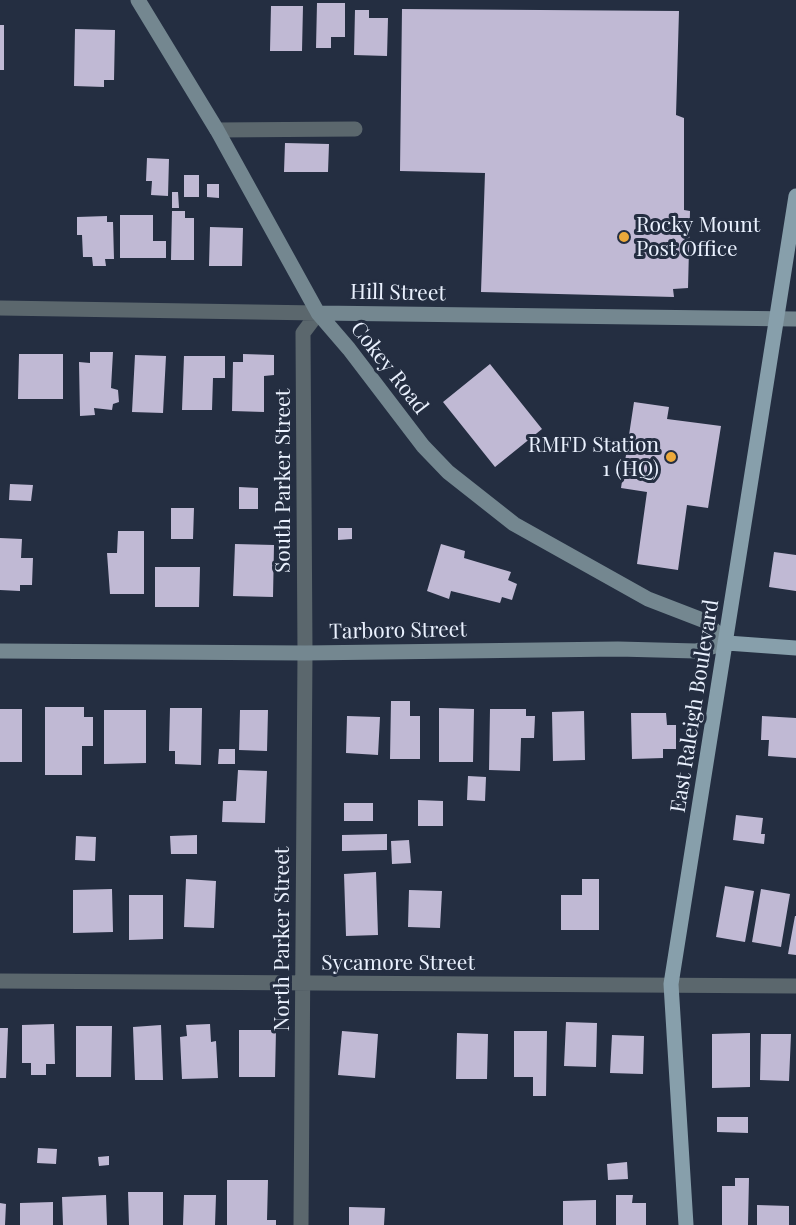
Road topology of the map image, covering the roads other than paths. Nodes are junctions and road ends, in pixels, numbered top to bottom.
1 (138, 0) edge
2 (355, 129) dead end
3 (217, 130) junction
4 (796, 196) edge
5 (0, 308) edge
6 (318, 313) junction
7 (777, 318) junction
8 (796, 319) edge
9 (727, 643) junction
10 (796, 648) edge
11 (0, 651) edge
12 (305, 653) junction
13 (0, 981) edge
14 (303, 984) junction
15 (671, 984) junction
16 (796, 986) edge
17 (301, 1225) edge
18 (686, 1225) edge

1 - 3 street, Cokey Road
2 - 3 street
3 - 6 street, Cokey Road
4 - 7 main road, East Raleigh Boulevard
5 - 6 street, Hill Street
6 - 7 street, Hill Street
6 - 9 street, Cokey Road
6 - 12 street, South Parker Street
7 - 8 street, Hill Street
7 - 9 main road, East Raleigh Boulevard
9 - 10 main road, Tarboro Street
9 - 12 street, Tarboro Street
9 - 15 main road, East Raleigh Boulevard
11 - 12 street, Tarboro Street
12 - 14 street, North Parker Street
13 - 14 street, Sycamore Street
14 - 15 street, Sycamore Street
14 - 17 street, North Parker Street
15 - 16 street, Sycamore Street
15 - 18 main road, East Raleigh Boulevard

